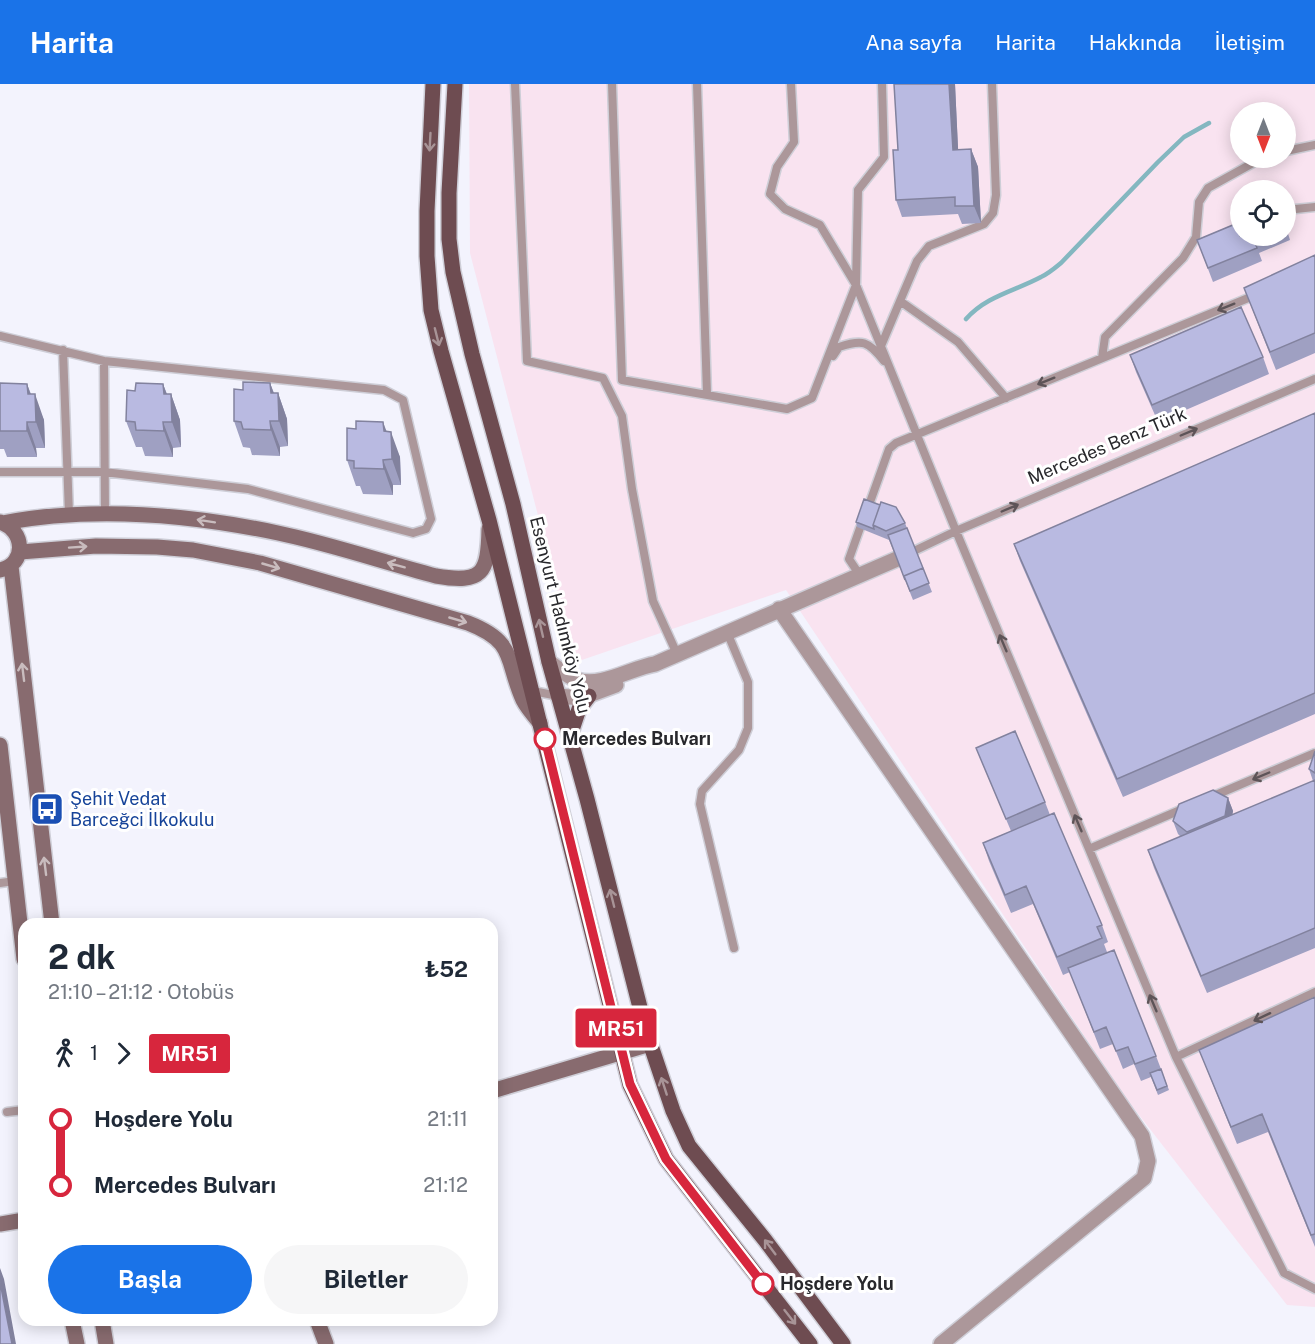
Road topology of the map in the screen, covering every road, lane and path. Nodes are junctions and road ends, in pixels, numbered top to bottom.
1 (433, 84) edge
2 (455, 84) edge
3 (515, 84) edge
4 (612, 84) edge
5 (697, 84) edge
6 (791, 84) edge
7 (882, 84) edge
8 (992, 84) edge
9 (1315, 145) edge
10 (1296, 149) edge
11 (1244, 168) edge
12 (1315, 207) edge
13 (1296, 209) edge
14 (1207, 236) edge
15 (1196, 237) junction
16 (856, 285) junction
17 (1269, 290) edge
18 (900, 301) junction
19 (0, 336) edge
20 (881, 346) junction
21 (63, 350) junction
22 (1102, 358) junction
23 (104, 361) junction
24 (890, 368) junction
25 (823, 373) junction
26 (1315, 379) edge
27 (707, 394) junction
28 (1006, 398) junction
29 (917, 435) junction
30 (0, 472) edge
31 (68, 472) junction
32 (104, 472) junction
33 (868, 505) edge
34 (105, 513) junction
35 (69, 514) junction
36 (489, 520) junction
37 (1, 522) edge
38 (860, 528) edge
39 (956, 531) junction
40 (916, 550) edge
41 (20, 552) junction
42 (897, 559) edge
43 (5, 568) edge
44 (859, 574) junction
45 (779, 609) junction
46 (727, 632) junction
47 (677, 654) junction
48 (549, 662) junction
49 (655, 664) junction
50 (533, 691) junction
51 (558, 696) junction
52 (589, 696) junction
53 (542, 726) junction
54 (570, 736) junction
55 (0, 745) edge
56 (1315, 753) edge
57 (1207, 799) edge
58 (1197, 803) edge
59 (1089, 849) junction
60 (8, 882) edge
61 (51, 918) edge
62 (18, 930) edge
63 (734, 948) dead end
64 (1315, 992) edge
65 (650, 1044) junction
66 (622, 1053) junction
67 (1176, 1057) junction
68 (498, 1089) edge
69 (18, 1111) edge
70 (7, 1112) dead end
71 (18, 1221) edge
72 (0, 1224) edge
73 (1315, 1289) edge
74 (73, 1326) edge
75 (103, 1326) edge
76 (319, 1326) edge
77 (77, 1344) edge
78 (106, 1344) edge
79 (326, 1344) edge
80 (810, 1344) edge
81 (843, 1344) edge
82 (941, 1344) edge

1 -> 36 main road
48 -> 2 main road, Esenyurt Hadımköy Yolu
3 - 47 lane
4 - 27 lane
5 - 27 lane
6 - 16 lane
7 - 16 lane
8 - 18 lane
9 - 10 lane
11 - 15 lane
12 - 13 lane
14 - 15 lane
15 - 22 lane
16 - 20 lane
16 - 25 lane
17 -> 22 lane
18 - 20 lane
18 - 28 lane
19 - 21 lane
20 - 24 lane
21 - 23 lane
21 - 31 lane
22 -> 28 lane
23 - 32 lane
23 - 32 lane
24 - 25 lane
24 - 29 lane
25 - 27 lane
39 -> 26 lane, Mercedes Benz Türk
28 - 29 lane
29 - 33 lane
29 - 39 lane
30 - 31 lane
31 - 32 lane
31 - 35 lane
32 - 34 lane
34 - 35 main road
36 -> 34 main road
35 - 37 main road
36 - 50 main road
37 - 41 main road
38 - 44 lane
39 - 40 lane, Mercedes Benz Türk
59 -> 39 lane
41 - 43 main road
41 -> 53 main road
42 - 44 street
61 -> 43 main road
44 - 45 street
45 - 46 street
45 - 82 street
46 - 47 street
46 - 63 lane
47 - 49 street
48 - 49 street
48 - 51 main road, Esenyurt Hadımköy Yolu
49 - 52 street
50 - 51 lane
50 - 53 main road
51 - 52 street
51 - 54 main road, Esenyurt Hadımköy Yolu
52 - 54 main road
53 - 66 main road
65 -> 54 main road, Esenyurt Hadımköy Yolu
55 - 60 main road
56 -> 57 lane
58 - 59 lane
67 -> 59 lane
60 - 62 main road
64 -> 67 lane
65 - 66 main road
81 -> 65 main road, Esenyurt Hadımköy Yolu
66 - 68 main road
66 -> 80 main road
67 - 73 lane
69 - 70 lane
71 - 72 main road
74 - 77 main road
75 - 78 main road
76 - 79 main road

